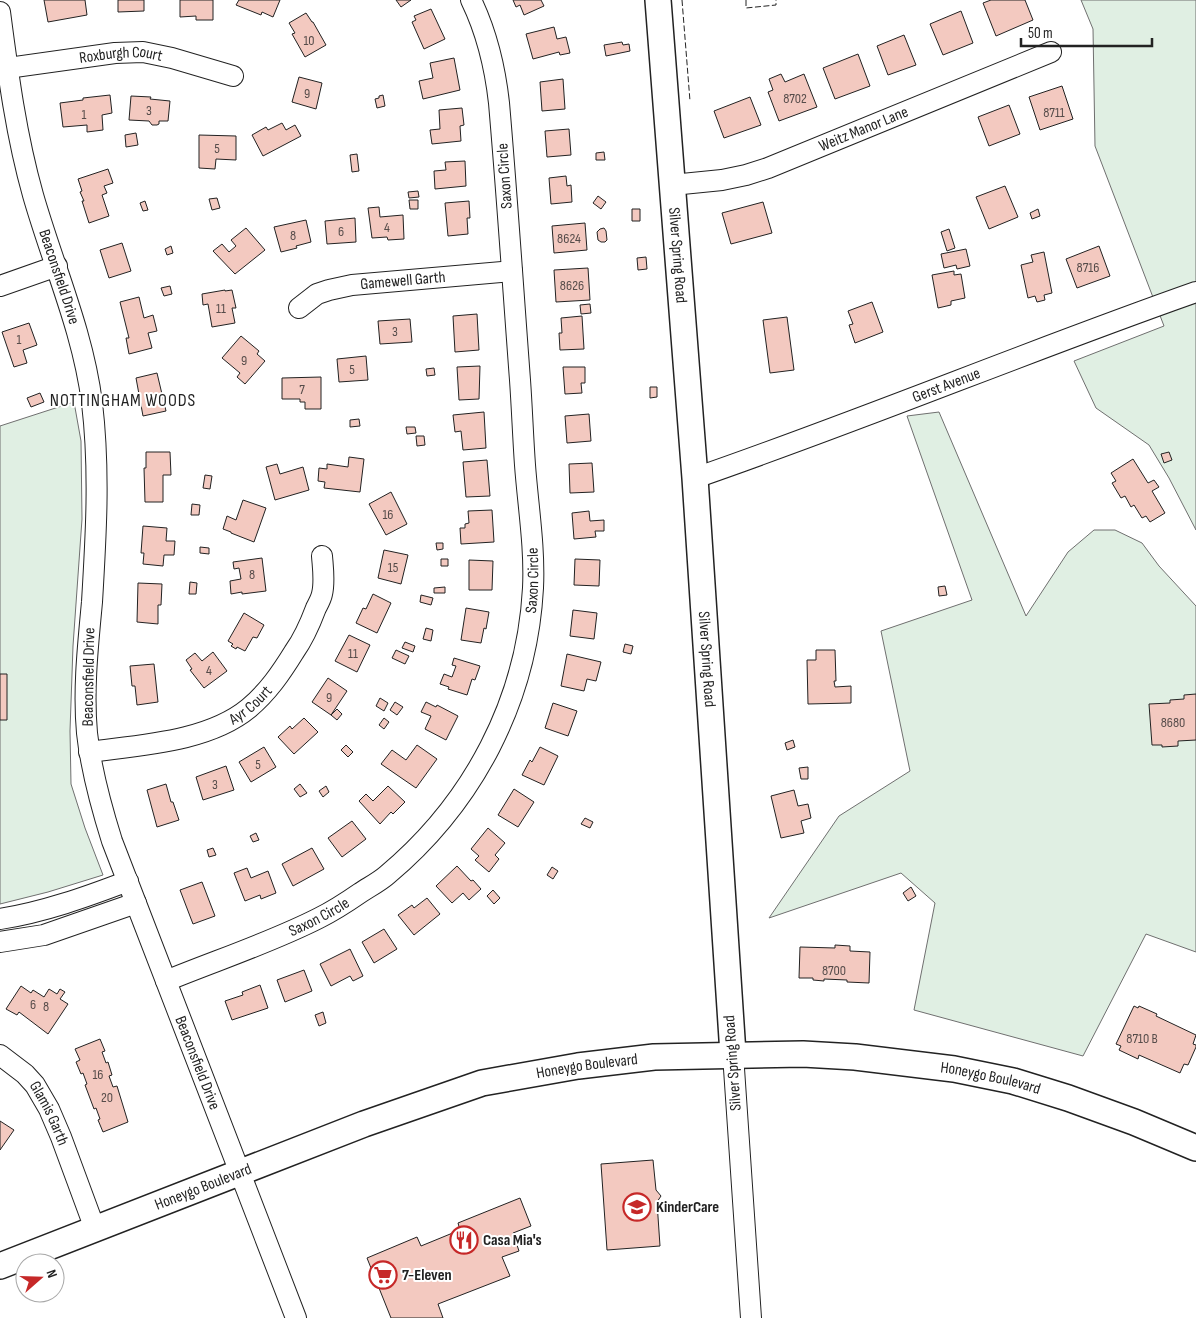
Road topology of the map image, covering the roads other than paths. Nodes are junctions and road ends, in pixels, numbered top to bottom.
1 (471, 0) edge
2 (658, 0) edge
3 (0, 12) edge
4 (1050, 52) dead end
5 (4, 69) edge
6 (233, 76) dead end
7 (672, 185) junction
8 (57, 266) junction
9 (512, 271) junction
10 (0, 286) edge
11 (1196, 292) edge
12 (299, 308) dead end
13 (695, 478) junction
14 (322, 556) dead end
15 (89, 752) junction
16 (128, 881) junction
17 (136, 903) junction
18 (0, 919) edge
19 (0, 942) edge
20 (166, 981) junction
21 (733, 1054) junction
22 (0, 1055) edge
23 (1196, 1148) edge
24 (240, 1173) junction
25 (95, 1229) junction
26 (0, 1266) edge
27 (296, 1318) edge
28 (751, 1318) edge

1 - 9 street, Saxon Circle
2 - 7 main road, Silver Spring Road
3 - 5 street, Beaconsfield Drive
4 - 7 street, Weitz Manor Lane
5 - 6 street, Roxburgh Court
5 - 8 street, Beaconsfield Drive
7 - 13 main road, Silver Spring Road
8 - 10 street
8 - 15 street, Beaconsfield Drive
9 - 12 street, Gamewell Garth
9 - 20 street, Saxon Circle
11 - 13 street, Gerst Avenue
13 - 21 main road, Silver Spring Road
14 - 15 street, Ayr Court
15 - 16 street, Beaconsfield Drive
16 - 17 street, Beaconsfield Drive
16 - 18 street
17 - 19 street
17 - 20 street, Beaconsfield Drive
20 - 24 street, Beaconsfield Drive
21 - 23 main road, Honeygo Boulevard
21 - 24 main road, Honeygo Boulevard
21 - 28 street, Silver Spring Road
22 - 25 street, Glamis Garth
24 - 25 main road, Honeygo Boulevard
24 - 27 street, Beaconsfield Drive
25 - 26 main road, Honeygo Boulevard

